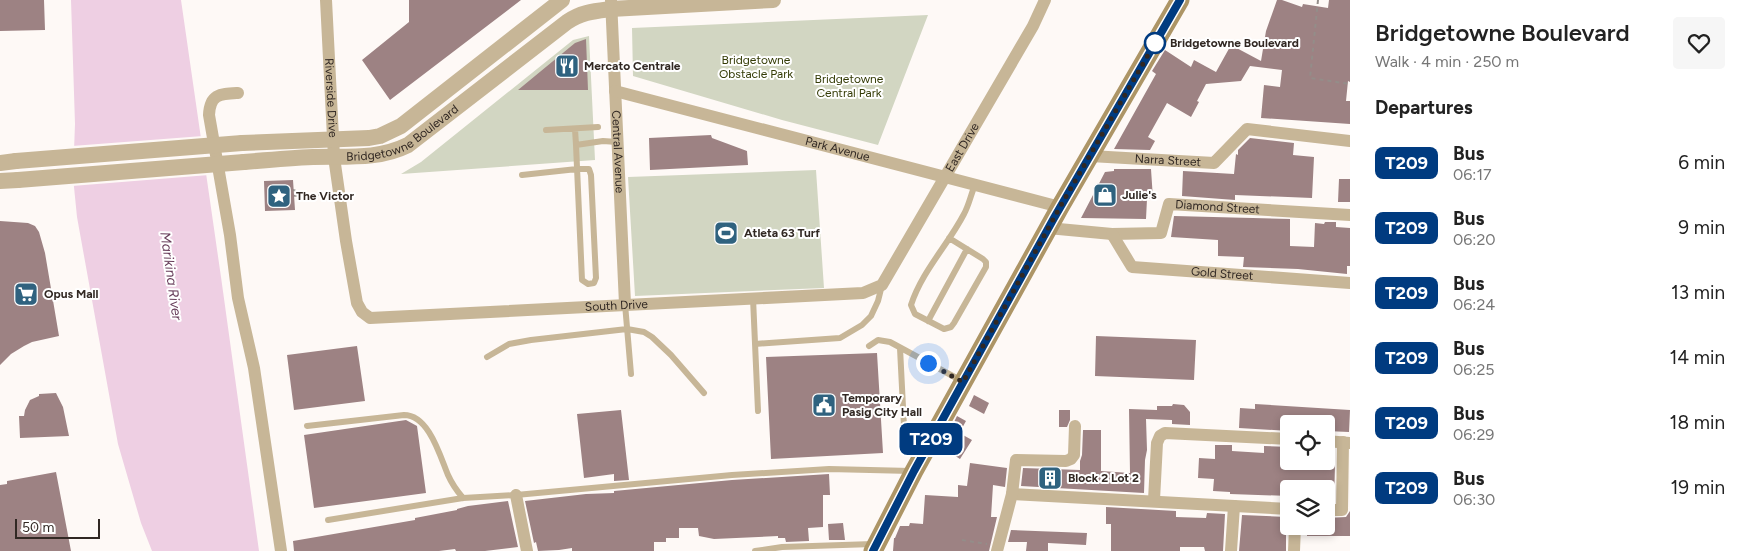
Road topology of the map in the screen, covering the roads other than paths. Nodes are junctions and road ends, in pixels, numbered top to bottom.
1 (326, 0) edge
2 (562, 0) edge
3 (773, 0) edge
4 (1045, 0) edge
5 (1180, 0) edge
6 (611, 4) edge
7 (615, 91) junction
8 (238, 93) dead end
9 (598, 128) dead end
10 (575, 129) junction
11 (546, 130) dead end
12 (333, 140) junction
13 (1350, 141) edge
14 (617, 142) junction
15 (576, 145) junction
16 (1090, 156) junction
17 (334, 157) junction
18 (8, 162) edge
19 (577, 169) junction
20 (522, 175) dead end
21 (946, 177) junction
22 (0, 181) edge
23 (975, 185) junction
24 (1060, 207) junction
25 (1350, 215) edge
26 (1048, 228) junction
27 (1112, 234) junction
28 (949, 238) junction
29 (967, 249) junction
30 (1350, 283) edge
31 (878, 288) junction
32 (753, 298) junction
33 (625, 304) junction
34 (362, 312) joint
35 (928, 321) junction
36 (627, 328) junction
37 (755, 344) junction
38 (869, 346) dead end
39 (900, 348) junction
40 (487, 357) dead end
41 (631, 374) dead end
42 (963, 382) junction
43 (704, 393) dead end
44 (758, 411) dead end
45 (307, 426) dead end
46 (1075, 426) dead end
47 (1280, 439) edge
48 (1347, 443) edge
49 (929, 444) junction
50 (914, 471) junction
51 (1012, 494) junction
52 (516, 495) junction
53 (463, 498) junction
54 (1154, 500) junction
55 (1234, 506) junction
56 (1280, 509) edge
57 (1335, 510) edge
58 (328, 520) dead end
59 (1295, 535) edge
60 (874, 549) edge
61 (998, 549) edge
62 (281, 551) edge
63 (527, 551) edge
64 (755, 551) edge
65 (1231, 551) edge
66 (1294, 551) edge

1 - 12 street, Riverside Drive
2 - 12 street, Bridgetowne Boulevard
3 - 6 street, Bridgetowne Boulevard
4 - 21 street, East Drive
5 - 16 main road
6 - 7 street, Central Avenue
6 - 17 street, Bridgetowne Boulevard
7 - 14 street, Central Avenue
7 - 21 street, Park Avenue
8 - 62 street
9 - 10 lane
10 - 11 lane
10 - 15 lane
12 - 17 street, Riverside Drive
12 - 18 street, Bridgetowne Boulevard, bridge
13 - 16 street, Narra Street
14 - 15 lane
14 - 33 street, Central Avenue
15 - 19 lane
16 - 24 main road
17 - 22 street, Bridgetowne Boulevard, bridge
17 - 34 street, Riverside Drive
19 - 19 lane
19 - 20 lane
21 - 23 street, Park Avenue
21 - 31 street, East Drive
23 - 24 street, Park Avenue
23 - 28 lane
24 - 26 main road
25 - 27 street, Diamond Street
26 - 27 street, Diamond Street
26 - 42 main road
27 - 30 street, Gold Street
28 - 29 lane
28 - 35 lane
29 - 35 lane
29 - 35 lane
31 - 32 street, South Drive
31 - 37 lane
32 - 33 street, South Drive
32 - 37 lane
33 - 34 street, South Drive
33 - 36 lane
36 - 40 lane
36 - 41 lane
36 - 43 lane
37 - 44 lane
38 - 39 lane
39 - 42 lane
39 - 49 lane
42 - 49 main road
45 - 53 lane
46 - 51 street
47 - 54 street
48 - 57 street
49 - 50 main road
50 - 52 lane
50 - 60 main road
51 - 54 street
51 - 61 street
52 - 53 lane
52 - 63 street
53 - 58 lane
54 - 55 street
55 - 56 street
55 - 65 street
59 - 66 street
60 - 64 lane

